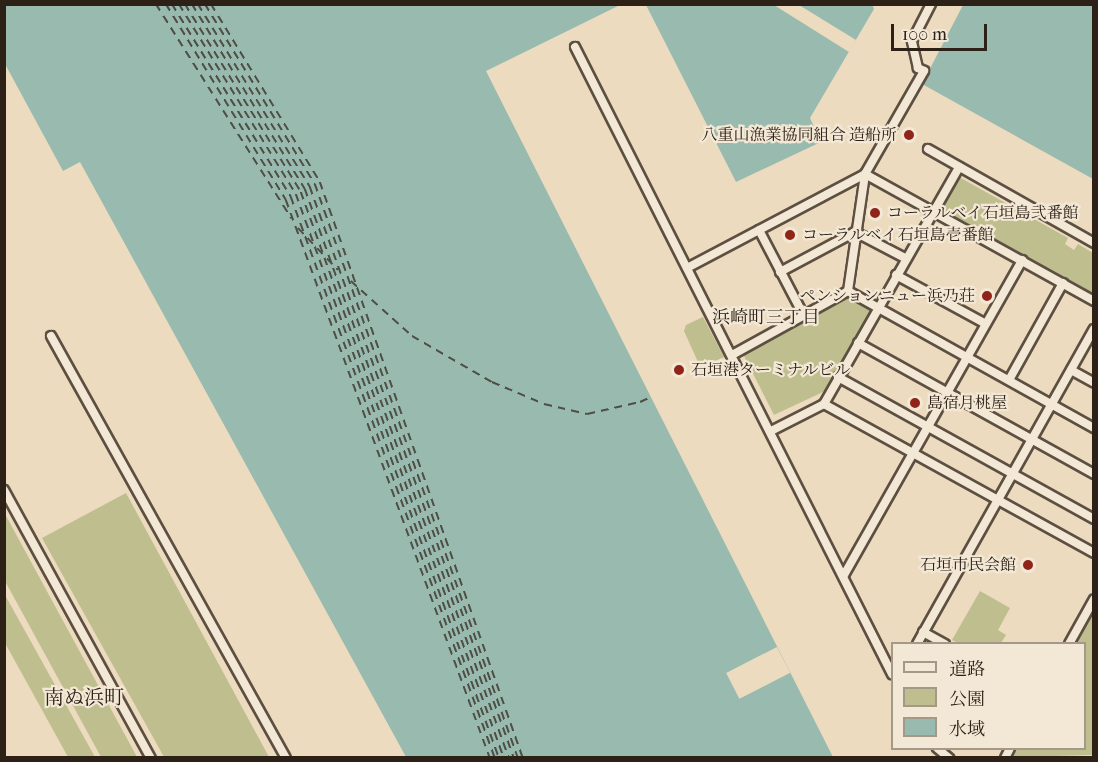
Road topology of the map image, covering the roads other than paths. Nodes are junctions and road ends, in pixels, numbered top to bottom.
1 (931, 4) edge
2 (575, 47) dead end
3 (928, 149) dead end
4 (959, 167) junction
5 (865, 174) junction
6 (933, 210) junction
7 (759, 230) junction
8 (855, 232) junction
9 (1094, 243) edge
10 (905, 258) junction
11 (1022, 260) junction
12 (687, 268) junction
13 (780, 272) junction
14 (896, 275) junction
15 (1063, 283) junction
16 (848, 291) junction
17 (1094, 301) edge
18 (878, 307) junction
19 (804, 316) junction
20 (986, 324) junction
21 (1094, 329) edge
22 (51, 336) dead end
23 (1090, 342) edge
24 (858, 343) junction
25 (732, 355) junction
26 (967, 357) junction
27 (1071, 370) junction
28 (838, 377) junction
29 (1009, 380) junction
30 (1094, 383) edge
31 (948, 393) junction
32 (824, 404) junction
33 (1051, 404) junction
34 (928, 426) junction
35 (1094, 428) edge
36 (771, 431) junction
37 (1031, 440) junction
38 (914, 452) junction
39 (1012, 474) junction
40 (1094, 474) edge
41 (4, 490) edge
42 (997, 501) junction
43 (1094, 519) edge
44 (1094, 553) edge
45 (844, 575) junction
46 (1094, 599) edge
47 (923, 632) junction
48 (917, 642) edge
49 (941, 642) edge
50 (1070, 642) edge
51 (891, 672) edge
52 (151, 758) edge
53 (286, 758) edge

1 - 5 street
2 - 12 street
3 - 4 street
4 - 6 street
4 - 9 street
5 - 6 street
5 - 7 street
5 - 8 street
6 - 10 street
6 - 11 street
7 - 12 street
7 - 13 street
8 - 10 street
8 - 13 street
8 - 16 street
10 - 14 street
11 - 15 street
11 - 20 street
12 - 25 street
13 - 19 street
14 - 18 street
14 - 20 street
15 - 17 street
15 - 29 street
16 - 18 street
16 - 19 street
18 - 24 street
18 - 26 street
19 - 25 street
20 - 26 street
21 - 23 street
22 - 53 street
23 - 27 street
24 - 28 street
24 - 31 street
25 - 36 street
26 - 29 street
26 - 31 street
27 - 30 street
27 - 33 street
28 - 32 street
28 - 34 street
29 - 33 street
31 - 34 street
31 - 37 street
32 - 36 street
32 - 38 street
33 - 35 street
33 - 37 street
34 - 38 street
34 - 39 street
36 - 45 street
37 - 39 street
37 - 40 street
38 - 42 street
38 - 45 street
39 - 42 street
39 - 43 street
41 - 52 street
42 - 44 street
42 - 47 street
45 - 51 street
46 - 50 street
47 - 48 street
47 - 49 street

